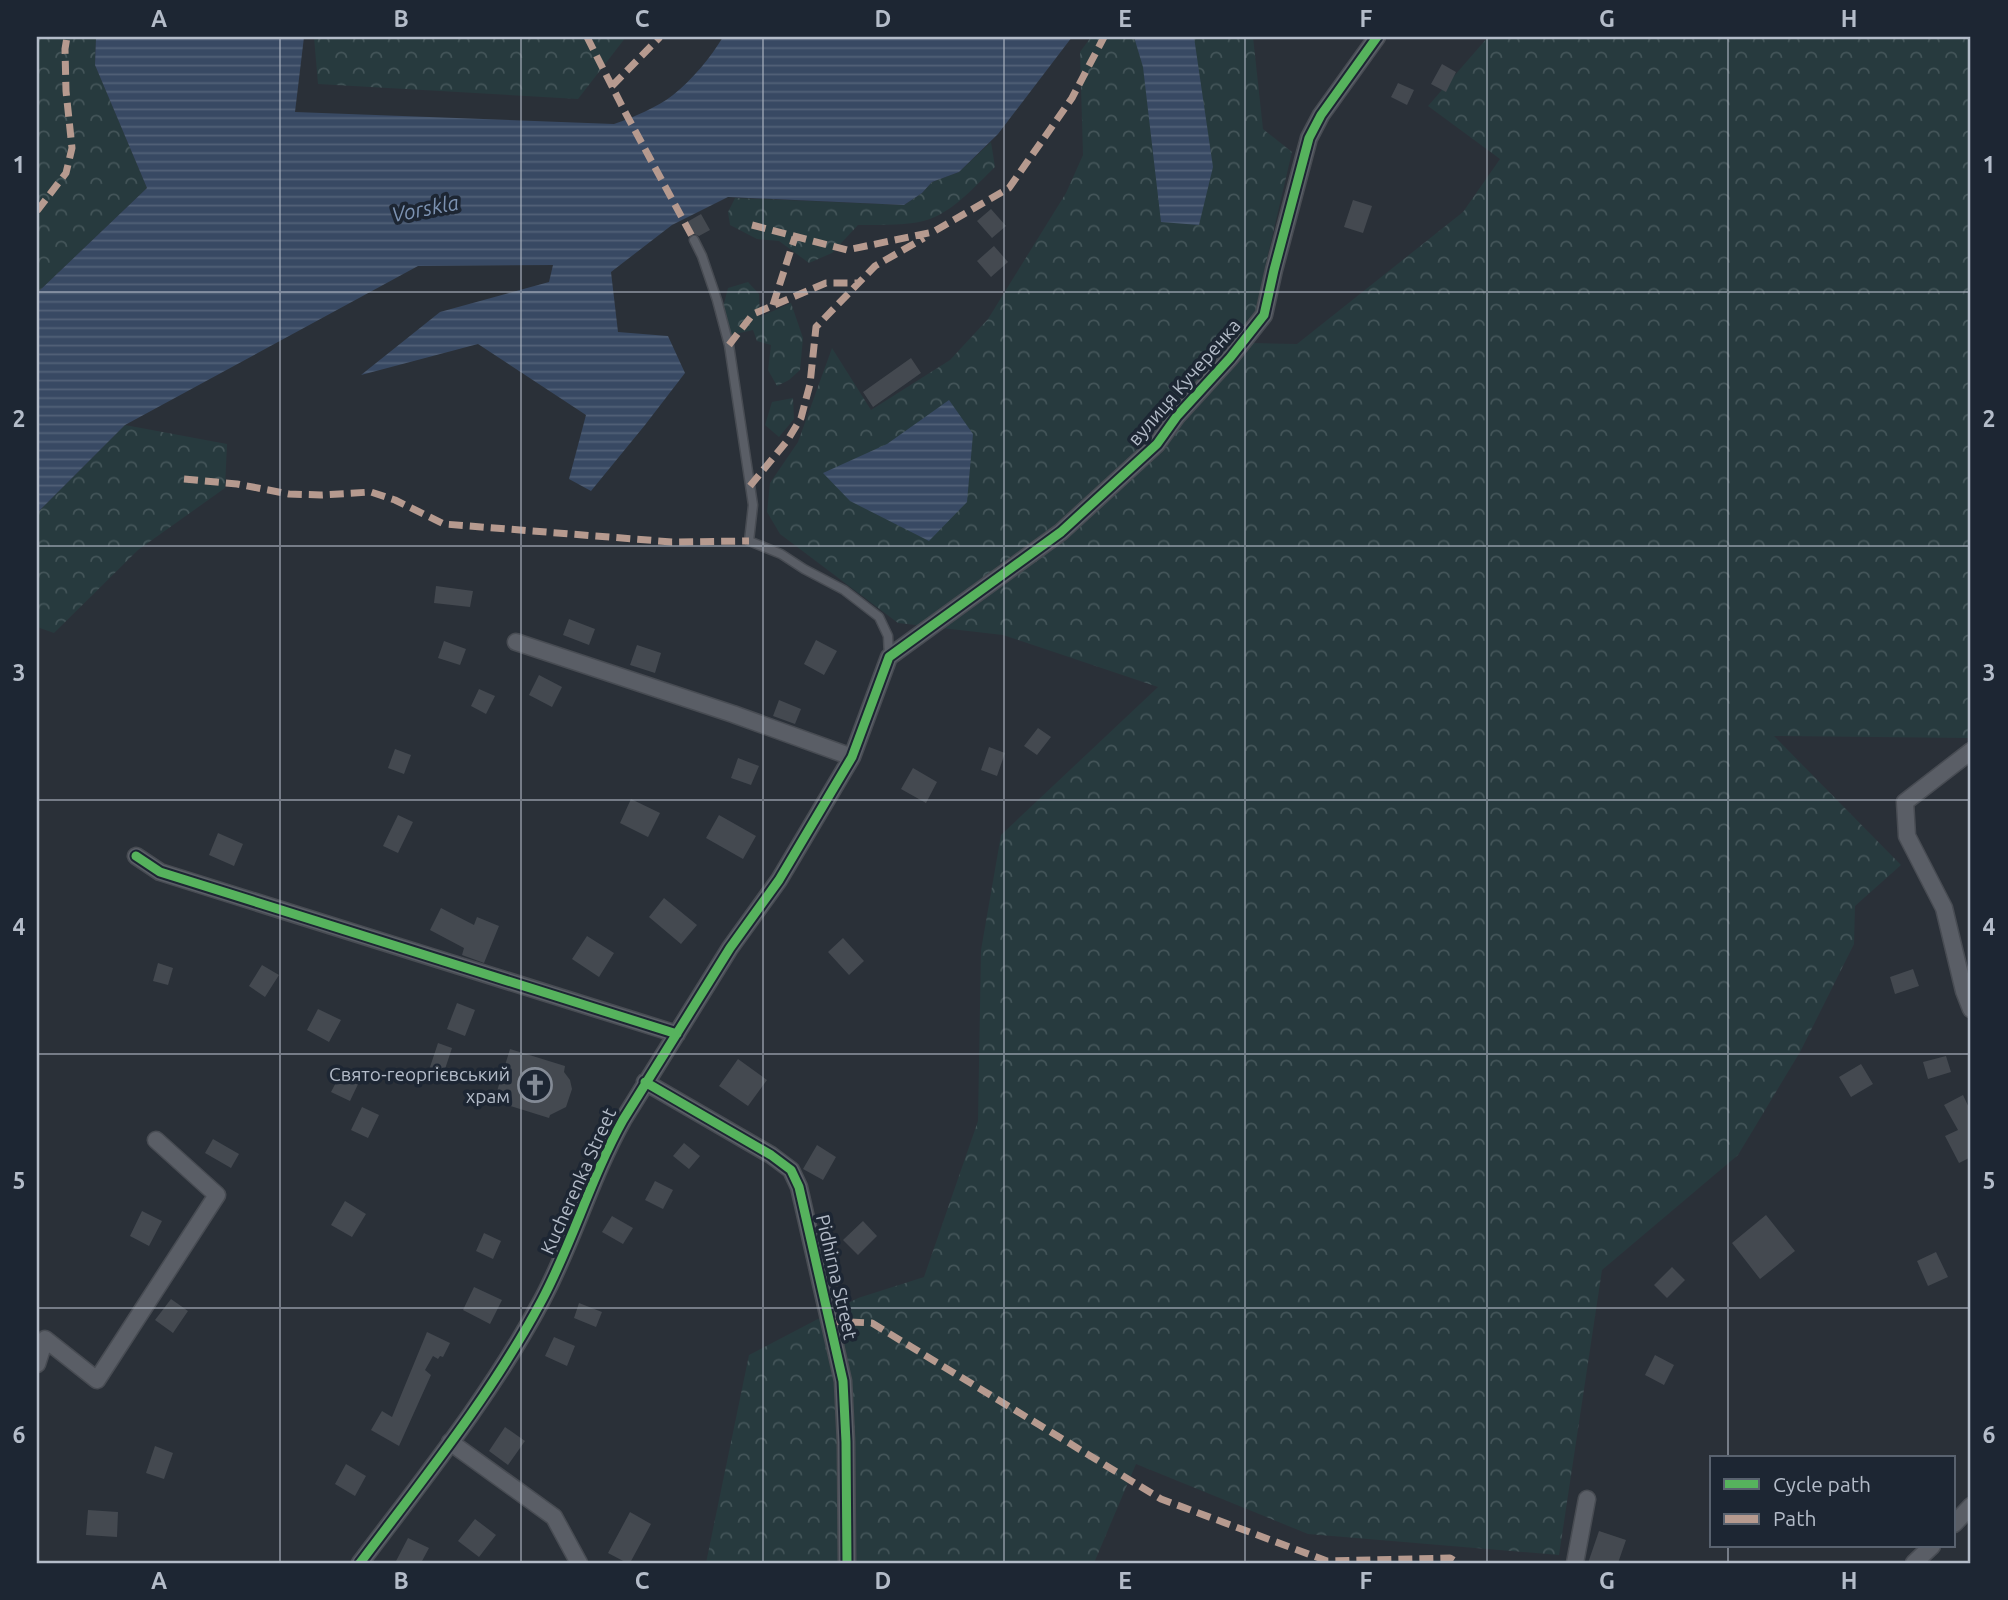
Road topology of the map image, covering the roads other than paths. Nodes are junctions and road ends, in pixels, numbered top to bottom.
1 (1377, 37) edge
2 (694, 240) dead end
3 (516, 642) dead end
4 (890, 657) junction
5 (1971, 751) edge
6 (852, 757) junction
7 (136, 856) dead end
8 (1971, 1009) edge
9 (677, 1034) junction
10 (645, 1082) junction
11 (156, 1140) dead end
12 (41, 1336) edge
13 (37, 1364) edge
14 (450, 1442) junction
15 (1587, 1499) dead end
16 (1971, 1506) edge
17 (1955, 1523) edge
18 (1930, 1548) edge
19 (360, 1563) edge
20 (579, 1563) edge
21 (847, 1563) edge
22 (1575, 1563) edge
23 (1914, 1563) edge

1 - 4 street, вулиця Кучеренка
2 - 4 lane
3 - 6 street
4 - 6 street, Kucherenka Street
5 - 8 street
6 - 9 street, Kucherenka Street
7 - 9 street
9 - 10 street, Kucherenka Street
10 - 14 street, Kucherenka Street
10 - 21 street, Pidhirna Street
11 - 12 street
12 - 13 street
14 - 19 street, Kucherenka Street
14 - 20 street
15 - 22 street
16 - 17 street
18 - 23 street

